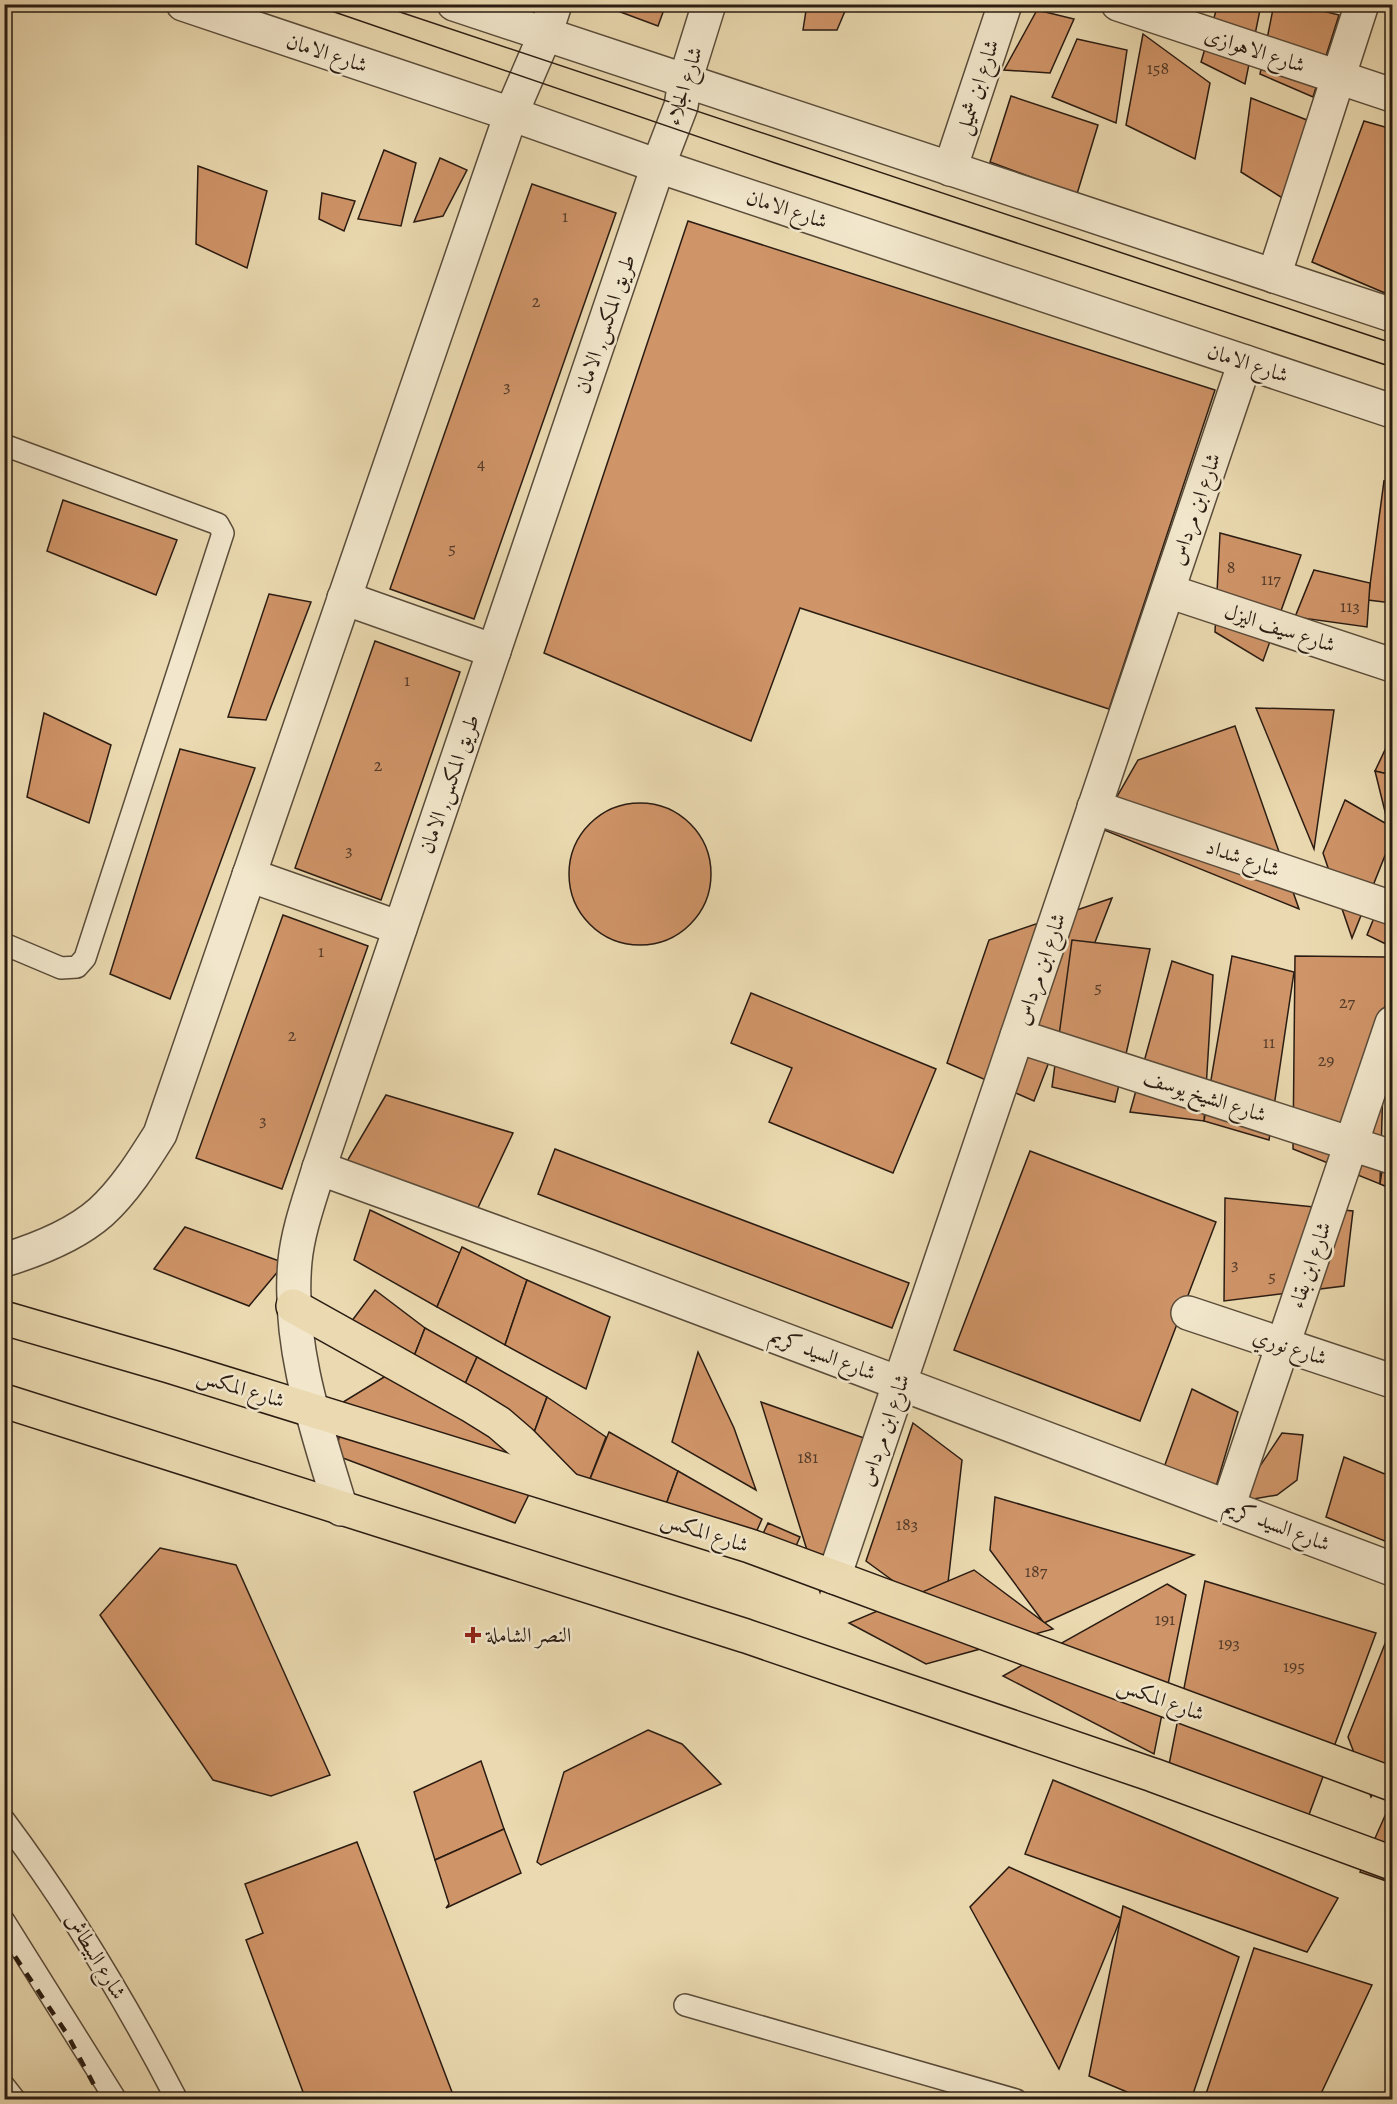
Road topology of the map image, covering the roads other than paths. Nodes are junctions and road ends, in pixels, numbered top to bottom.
1 (183, 4) edge
2 (454, 4) edge
3 (555, 4) edge
4 (709, 4) edge
5 (1005, 4) edge
6 (1118, 4) edge
7 (1362, 4) edge
8 (545, 35) junction
9 (1338, 77) junction
10 (685, 81) junction
11 (1392, 95) edge
12 (511, 114) junction
13 (658, 166) junction
14 (950, 169) junction
15 (1274, 276) junction
16 (1392, 315) edge
17 (1245, 362) junction
18 (1392, 411) edge
19 (4, 445) edge
20 (1167, 591) junction
21 (344, 598) junction
22 (494, 651) junction
23 (1392, 665) edge
24 (1094, 807) junction
25 (249, 875) junction
26 (1392, 908) edge
27 (400, 928) junction
28 (4, 944) edge
29 (1392, 1023) edge
30 (1017, 1036) junction
31 (1352, 1143) junction
32 (1392, 1156) edge
33 (319, 1168) junction
34 (4, 1260) edge
35 (293, 1306) junction
36 (1188, 1312) dead end
37 (4, 1318) edge
38 (1283, 1345) junction
39 (1392, 1381) edge
40 (900, 1383) junction
41 (4, 1401) edge
42 (313, 1410) junction
43 (568, 1490) junction
44 (1228, 1507) junction
45 (341, 1509) junction
46 (1392, 1569) edge
47 (834, 1577) junction
48 (1392, 1784) edge
49 (4, 1820) edge
50 (1392, 1863) edge
51 (4, 1921) edge
52 (685, 2005) dead end
53 (4, 2086) edge
54 (15, 2100) edge
55 (116, 2100) edge
56 (177, 2100) edge
57 (1016, 2100) edge

1 - 12 street, شارع الامان
2 - 8 street
3 - 8 street
4 - 10 street, شارع الجلاء
5 - 14 street, شارع ابن شميل
6 - 9 street, شارع الاهوازى
7 - 9 street
8 - 10 street
8 - 12 street
9 - 11 street, شارع الاهوازى
9 - 15 street
10 - 13 street, شارع الجلاء
10 - 14 street
12 - 13 street, شارع الامان
12 - 21 street
13 - 17 street, شارع الامان
13 - 22 street, طريق المكس, الامان
14 - 15 street
15 - 16 street
17 - 18 street, شارع الامان
17 - 20 street, شارع ابن مرداس
19 - 28 lane
20 - 23 street, شارع سيف اليزل
20 - 24 street, شارع ابن مرداس
21 - 22 street
21 - 25 street
22 - 27 street, طريق المكس, الامان
24 - 26 street, شارع شداد
24 - 30 street, شارع ابن مرداس
25 - 27 street
25 - 34 street
27 - 33 street, طريق المكس, الامان
29 - 31 street, شارع ابن بقاء
30 - 31 street, شارع الشيخ يوسف
30 - 40 street, شارع ابن مرداس
31 - 32 street, شارع الشيخ يوسف
31 - 38 street, شارع ابن بقاء
33 - 35 street, طريق المكس, الامان
33 - 40 street, شارع السيد كريم
35 - 42 street, طريق المكس, الامان
35 - 43 main road
36 - 38 street, شارع نوري
37 - 42 main road, شارع المكس
38 - 39 street, شارع نوري
38 - 44 street, شارع ابن بقاء
40 - 44 street, شارع السيد كريم
40 - 47 street, شارع ابن مرداس
41 - 45 main road
42 - 43 main road, شارع المكس
42 - 45 street, طريق المكس, الامان
43 - 47 main road, شارع المكس
44 - 46 street, شارع السيد كريم
45 - 50 main road
47 - 48 main road, شارع المكس
49 - 56 lane, شارع البيطاش
51 - 55 lane
52 - 57 lane
53 - 54 lane

